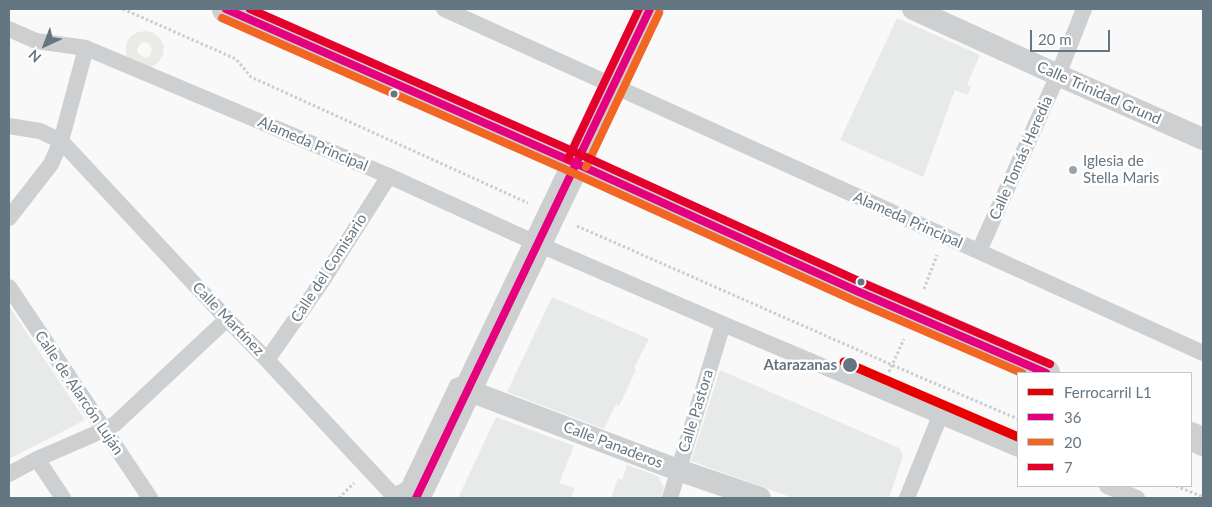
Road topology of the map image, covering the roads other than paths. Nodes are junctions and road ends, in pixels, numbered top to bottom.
1 (226, 9) edge
2 (444, 9) edge
3 (650, 9) edge
4 (913, 9) edge
5 (1084, 9) edge
6 (9, 29) edge
7 (86, 48) junction
8 (1058, 75) junction
9 (614, 86) junction
10 (9, 126) edge
11 (1203, 139) edge
12 (61, 141) junction
13 (577, 163) junction
14 (388, 176) junction
15 (9, 218) edge
16 (538, 244) junction
17 (979, 252) junction
18 (9, 287) edge
19 (227, 319) junction
20 (723, 324) junction
21 (1203, 353) edge
22 (268, 360) junction
23 (1044, 372) edge
24 (470, 384) junction
25 (940, 416) junction
26 (104, 430) junction
27 (1017, 449) edge
28 (37, 459) junction
29 (678, 470) junction
30 (9, 474) edge
31 (1110, 487) edge
32 (401, 497) edge
33 (63, 498) edge
34 (150, 498) edge
35 (670, 498) edge
36 (760, 498) edge
37 (907, 498) edge
38 (1137, 498) edge

1 - 13 street
2 - 9 street, Alameda Principal
3 - 9 street
4 - 8 street, Calle Trinidad Grund
5 - 8 street, Calle Tomás Heredia
6 - 7 street, Alameda Principal
7 - 12 street
7 - 14 street, Alameda Principal
8 - 11 street, Calle Trinidad Grund
8 - 17 street, Calle Tomás Heredia
9 - 13 street
9 - 17 street, Alameda Principal
10 - 12 street
12 - 15 street
12 - 19 street, Calle Martínez
13 - 16 street
13 - 23 street
14 - 16 street, Alameda Principal
14 - 22 street, Calle del Comisario
16 - 20 street, Alameda Principal
16 - 24 street
17 - 21 street, Alameda Principal
18 - 26 street, Calle de Alarcón Luján
19 - 22 street, Calle Martínez
19 - 26 street
20 - 25 street, Alameda Principal
20 - 29 street, Calle Pastora
22 - 32 street, Calle Martínez
24 - 29 street, Calle Panaderos
24 - 32 street
25 - 27 street, Alameda Principal
25 - 37 street
26 - 28 street
26 - 34 street, Calle de Alarcón Luján
28 - 30 street
28 - 33 street
29 - 35 street, Calle Pastora
29 - 36 street, Calle Panaderos
31 - 38 street

